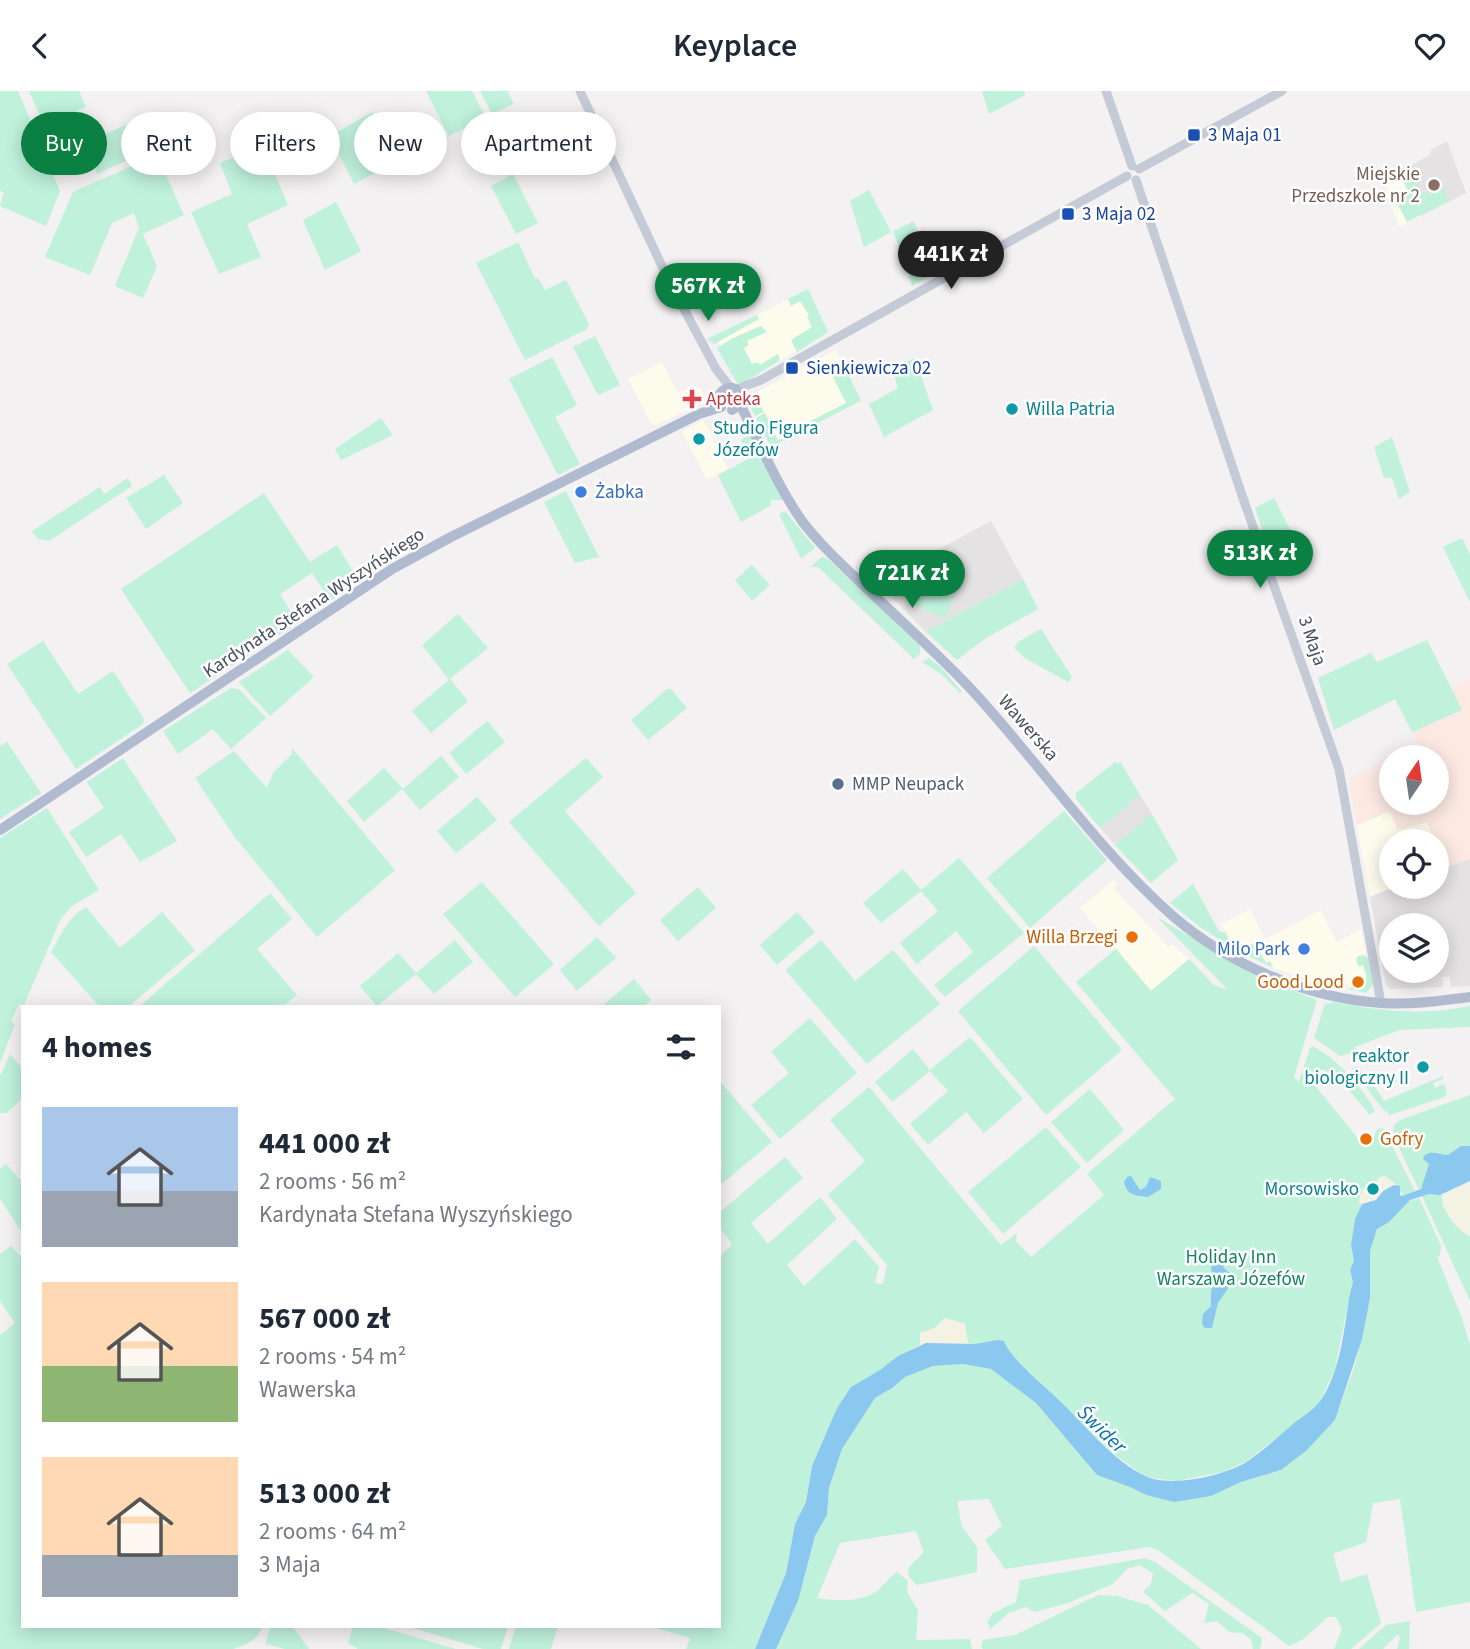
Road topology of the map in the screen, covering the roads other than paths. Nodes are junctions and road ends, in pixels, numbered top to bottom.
1 (580, 91) edge
2 (1106, 91) edge
3 (1282, 91) edge
4 (1135, 168) junction
5 (1131, 178) junction
6 (730, 398) junction
7 (0, 830) edge
8 (1470, 997) edge
9 (1381, 1003) junction

1 - 6 street
2 - 4 street
3 - 4 street
4 - 5 street
5 - 6 street, Kardynała Stefana Wyszyńskiego
5 - 9 street, 3 Maja
6 - 7 main road, Kardynała Stefana Wyszyńskiego
6 - 9 main road, Wawerska
8 - 9 main road, Wawerska

